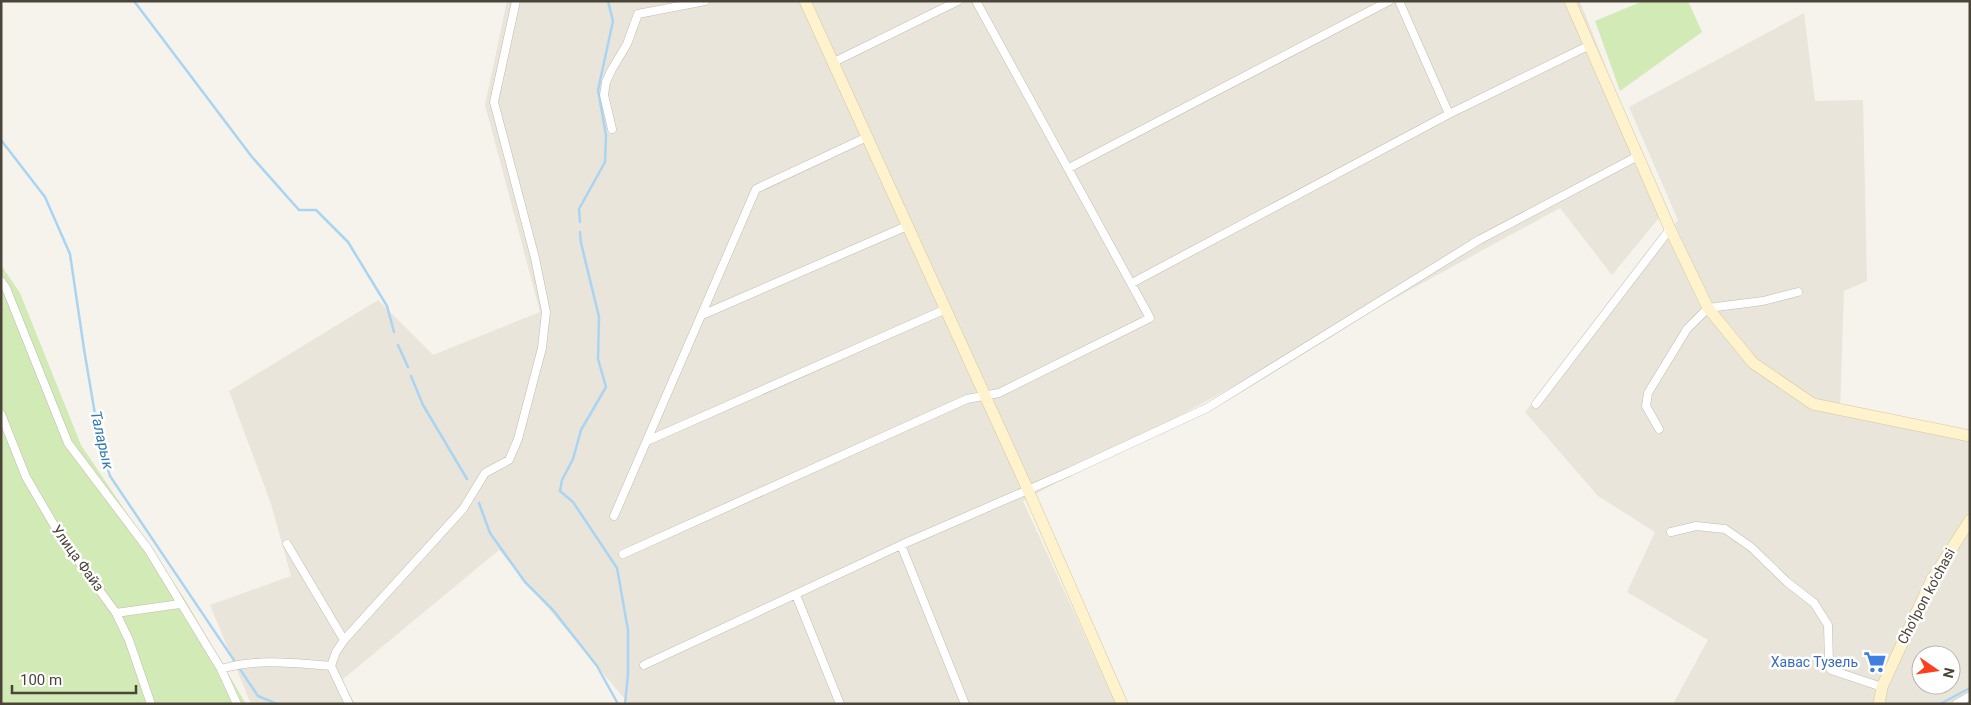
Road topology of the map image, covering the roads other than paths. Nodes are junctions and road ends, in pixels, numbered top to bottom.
1 (516, 1) edge
2 (705, 1) edge
3 (805, 1) edge
4 (958, 1) edge
5 (976, 1) edge
6 (1389, 1) edge
7 (1399, 1) edge
8 (1570, 1) edge
9 (1590, 45) junction
10 (834, 62) junction
11 (1449, 114) junction
12 (612, 129) dead end
13 (867, 137) junction
14 (1638, 156) junction
15 (1069, 168) junction
16 (907, 226) junction
17 (1670, 229) junction
18 (1, 281) edge
19 (1132, 283) junction
20 (1798, 292) dead end
21 (1708, 308) junction
22 (946, 309) junction
23 (702, 315) junction
24 (984, 395) junction
25 (1536, 404) dead end
26 (1, 414) edge
27 (1659, 429) dead end
28 (1970, 436) edge
29 (647, 441) junction
30 (1028, 490) junction
31 (614, 516) dead end
32 (1970, 520) edge
33 (1671, 532) dead end
34 (287, 544) dead end
35 (900, 545) junction
36 (623, 554) dead end
37 (796, 595) junction
38 (180, 604) junction
39 (116, 614) junction
40 (344, 640) junction
41 (644, 665) dead end
42 (331, 666) junction
43 (221, 669) junction
44 (1882, 687) junction
45 (1970, 696) edge
46 (151, 704) edge
47 (236, 704) edge
48 (349, 704) edge
49 (840, 704) edge
50 (965, 704) edge
51 (1122, 704) edge
52 (1880, 704) edge
53 (1956, 704) edge

1 - 40 street
2 - 12 street
3 - 10 street
4 - 10 street
5 - 15 street
6 - 15 street
7 - 11 street
8 - 9 street
9 - 11 street
9 - 14 street
10 - 13 street
11 - 19 street
13 - 16 street
13 - 23 street
14 - 17 street
14 - 30 street
15 - 19 street
16 - 22 street
16 - 23 street
17 - 21 street
17 - 25 street
18 - 38 street
19 - 24 street
20 - 21 street
21 - 27 street
21 - 28 street
22 - 24 street
22 - 29 street
23 - 29 street
24 - 30 street
24 - 36 street
26 - 39 street, Улица Файз
29 - 31 street
30 - 35 street
30 - 51 street
32 - 44 street, Cho'lpon ko'chasi
33 - 44 street
34 - 40 street
35 - 37 street
35 - 50 street
37 - 41 street
37 - 49 street
38 - 39 street
38 - 43 street
39 - 46 street, Улица Файз
40 - 42 street
42 - 43 street
42 - 48 street
43 - 47 street
44 - 52 street, Cho'lpon ko'chasi
45 - 53 street

